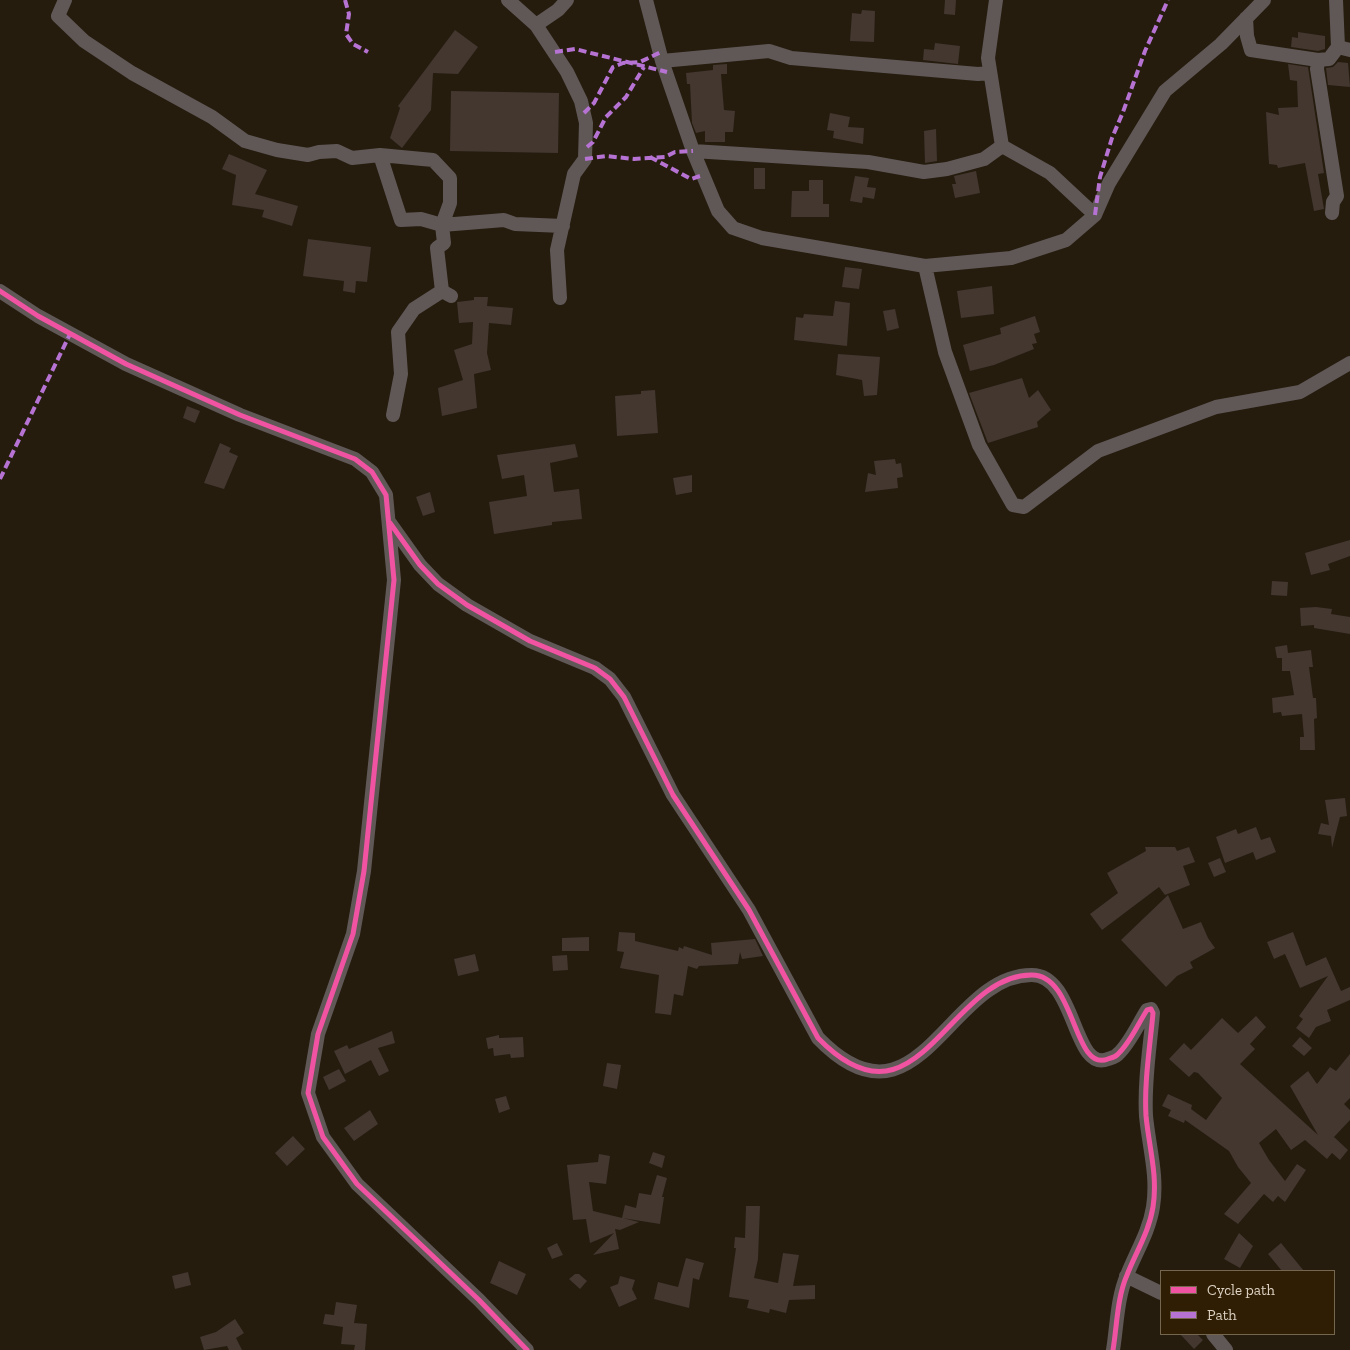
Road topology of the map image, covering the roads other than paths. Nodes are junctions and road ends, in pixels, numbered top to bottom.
1 (65, 0) edge
2 (508, 0) edge
3 (568, 0) edge
4 (646, 0) edge
5 (996, 0) edge
6 (1264, 0) edge
7 (1336, 0) edge
8 (1246, 18) junction
9 (536, 24) junction
10 (1344, 49) edge
11 (1318, 60) junction
12 (662, 61) junction
13 (990, 73) junction
14 (1002, 146) junction
15 (693, 151) junction
16 (380, 155) junction
17 (1332, 214) dead end
18 (1094, 215) junction
19 (442, 225) junction
20 (563, 226) junction
21 (925, 266) junction
22 (0, 291) edge
23 (560, 298) dead end
24 (1350, 363) edge
25 (393, 415) dead end
26 (390, 522) junction
27 (1126, 1276) junction
28 (1160, 1293) edge
29 (1215, 1335) edge
30 (527, 1350) edge
31 (1114, 1350) edge
32 (1226, 1350) edge

1 - 16 street
2 - 9 street
3 - 9 street
4 - 12 street
5 - 13 street
6 - 8 street
7 - 10 street
8 - 11 street
8 - 18 street
9 - 20 street
10 - 11 street
11 - 17 street
12 - 13 street
12 - 15 street
13 - 14 street
14 - 15 street
14 - 18 street
15 - 21 street
16 - 19 street
16 - 19 street
18 - 21 street
19 - 20 street
19 - 25 street
20 - 23 street
21 - 24 street
22 - 26 street
26 - 27 street
26 - 30 street
27 - 28 street
27 - 31 street
29 - 32 street

